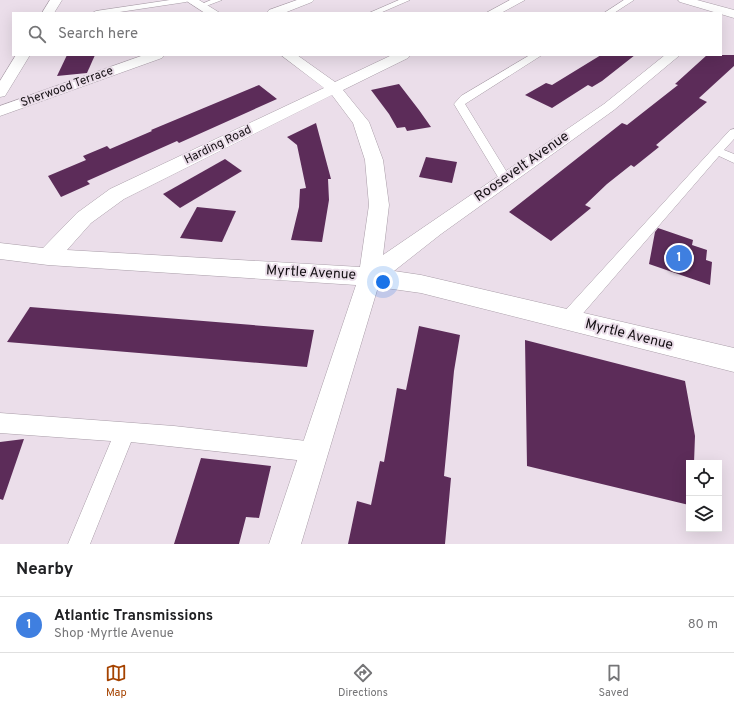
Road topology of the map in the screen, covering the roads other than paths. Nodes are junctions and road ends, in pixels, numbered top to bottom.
1 (56, 0) edge
2 (186, 0) edge
3 (218, 0) edge
4 (308, 0) edge
5 (406, 0) edge
6 (519, 0) edge
7 (630, 0) edge
8 (684, 0) edge
9 (196, 3) edge
10 (49, 12) edge
11 (103, 12) edge
12 (212, 12) edge
13 (276, 12) edge
14 (376, 12) edge
15 (494, 12) edge
16 (610, 12) edge
17 (721, 12) edge
18 (22, 56) edge
19 (154, 56) edge
20 (289, 56) edge
21 (401, 56) edge
22 (535, 56) edge
23 (671, 56) edge
24 (334, 88) junction
25 (0, 93) edge
26 (0, 111) edge
27 (734, 132) edge
28 (717, 151) junction
29 (734, 159) edge
30 (505, 179) junction
31 (1, 252) edge
32 (48, 257) junction
33 (370, 276) junction
34 (567, 320) junction
35 (734, 360) edge
36 (0, 423) edge
37 (125, 432) junction
38 (315, 452) junction
39 (79, 544) edge
40 (285, 544) edge

1 - 10 street
2 - 11 lane
3 - 9 lane
4 - 13 street
5 - 14 lane
6 - 15 street
7 - 16 lane
8 - 17 street
9 - 12 street
18 - 25 street
19 - 26 street, Sherwood Terrace
20 - 24 street
21 - 24 street, Harding Road
22 - 30 lane
23 - 30 street, Roosevelt Avenue
24 - 32 street, Harding Road
24 - 33 street
27 - 28 lane
28 - 29 lane
28 - 34 lane
30 - 33 street, Roosevelt Avenue
31 - 32 street, Myrtle Avenue
32 - 33 street, Myrtle Avenue
33 - 34 street, Myrtle Avenue
33 - 38 street
34 - 35 street, Myrtle Avenue
36 - 37 lane
37 - 38 lane
37 - 39 lane
38 - 40 street

